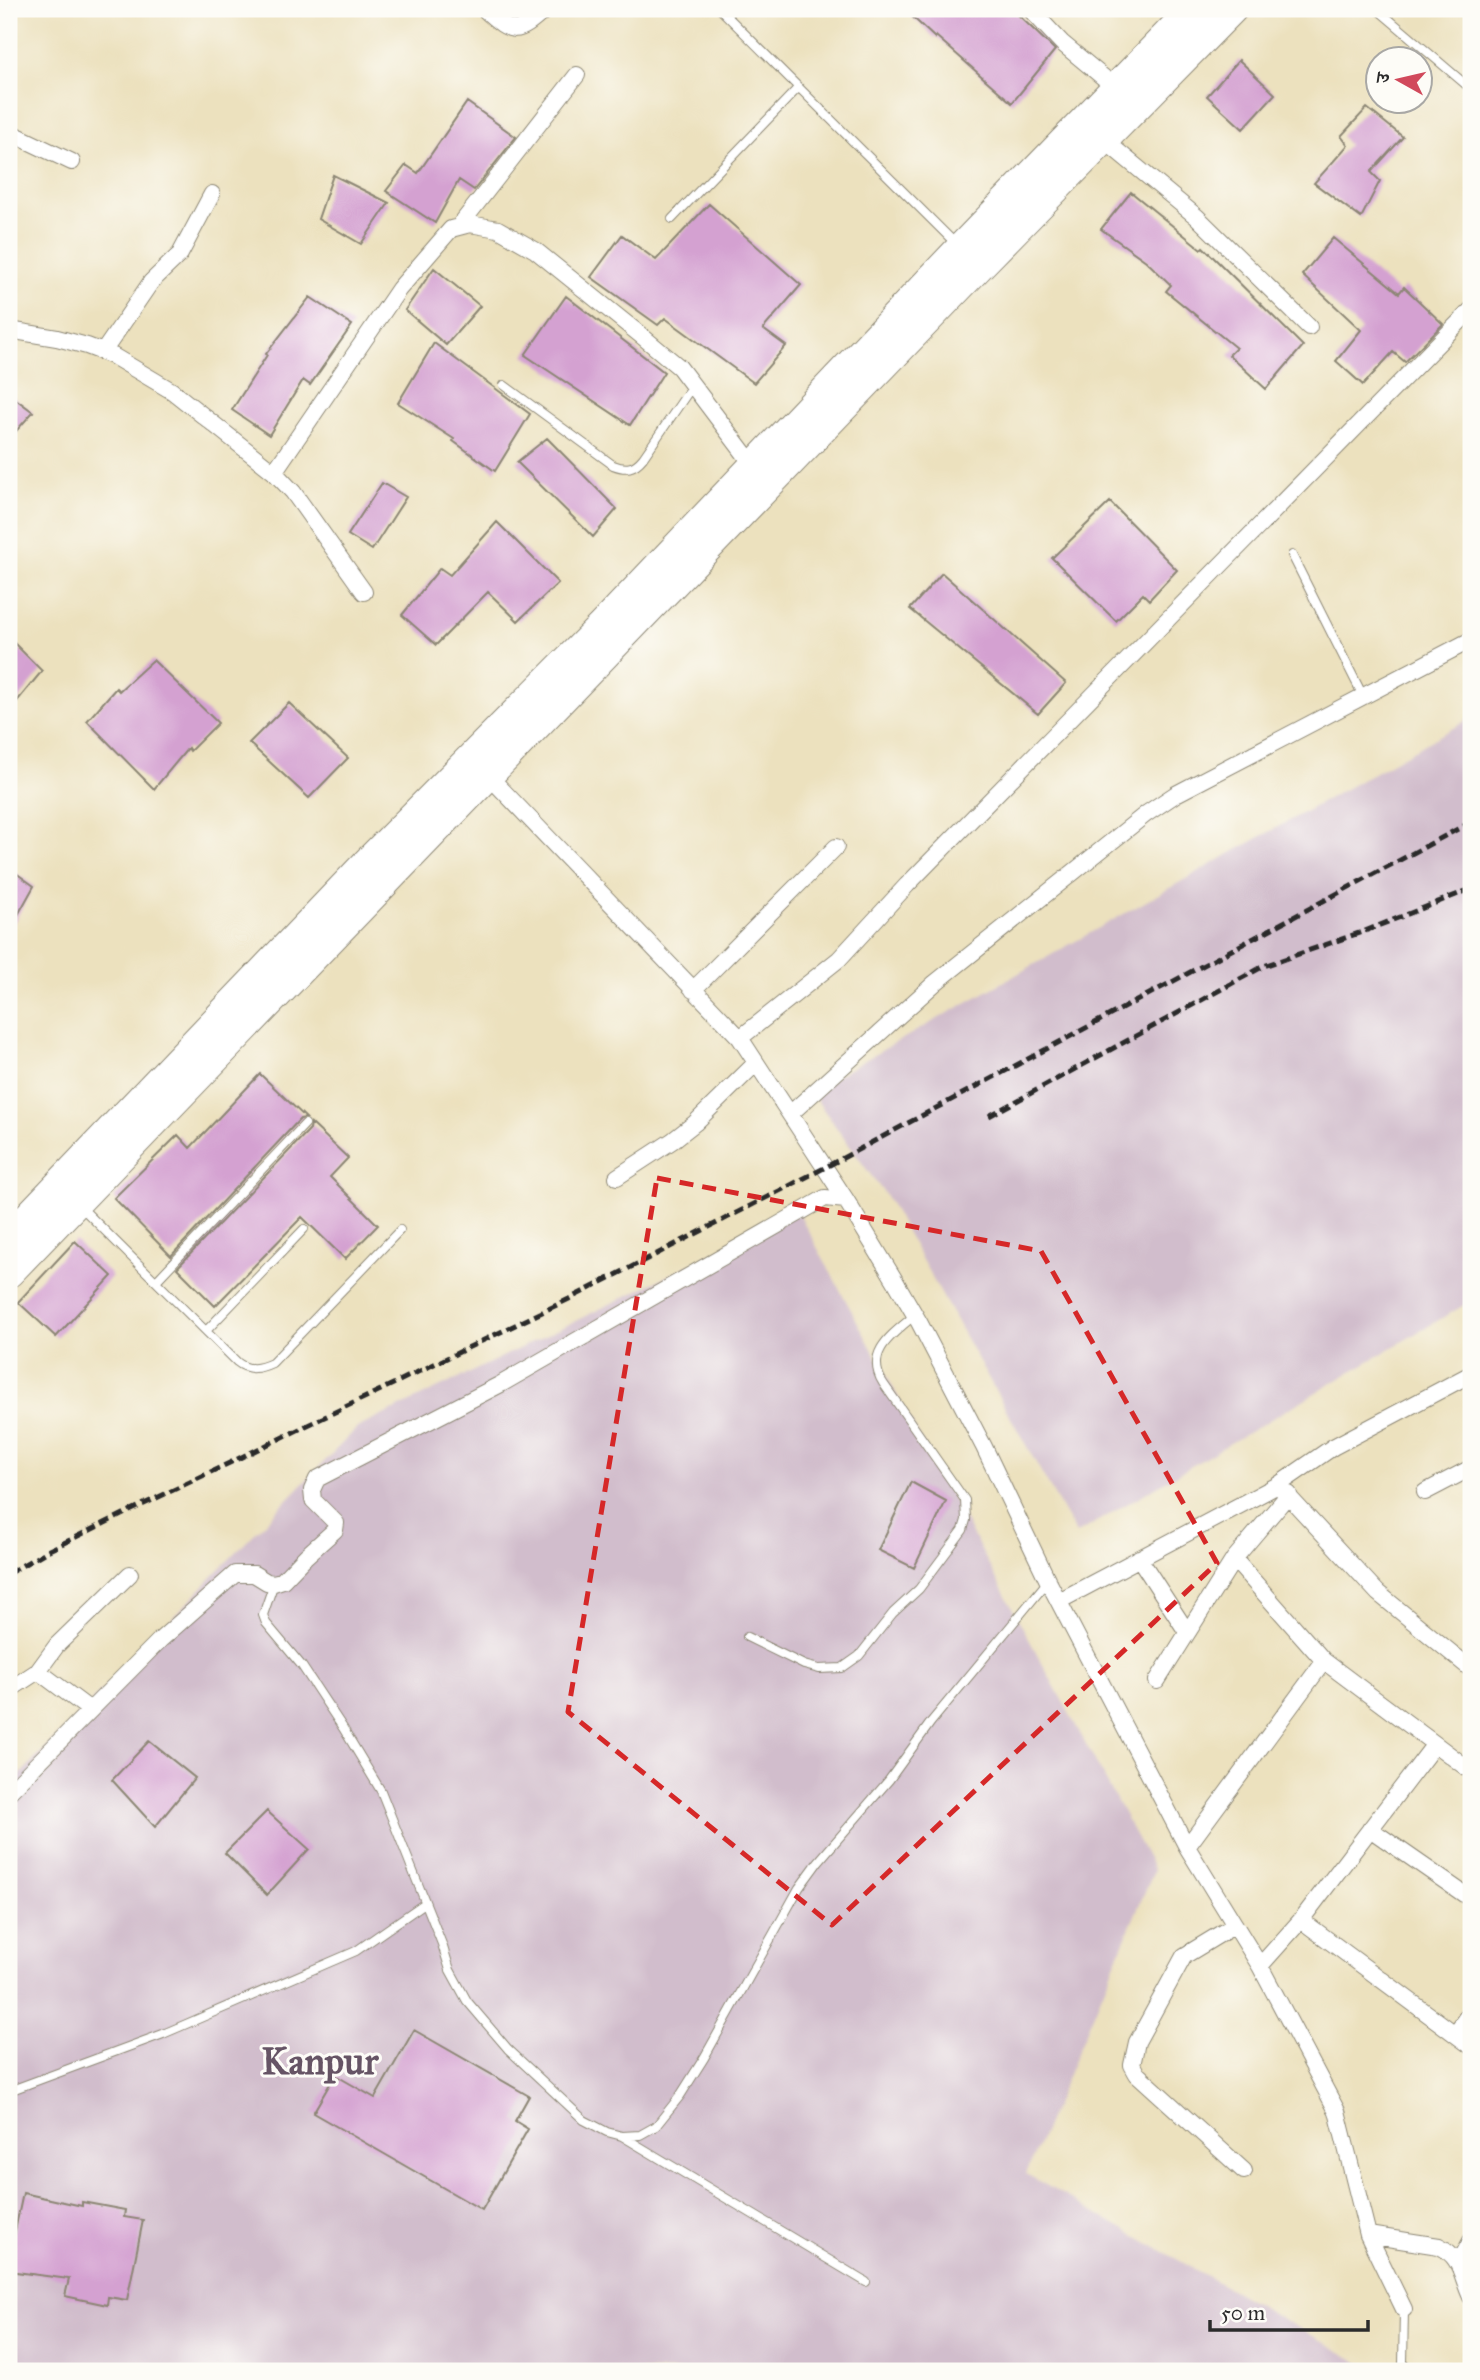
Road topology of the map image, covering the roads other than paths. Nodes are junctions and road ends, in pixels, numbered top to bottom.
1 (484, 9) edge
2 (546, 9) edge
3 (720, 9) edge
4 (1030, 9) edge
5 (1193, 9) edge
6 (1232, 9) edge
7 (1377, 9) edge
8 (577, 75) dead end
9 (798, 88) junction
10 (1471, 89) edge
11 (1127, 97) junction
12 (9, 132) edge
13 (1104, 140) junction
14 (72, 162) dead end
15 (212, 194) dead end
16 (672, 219) dead end
17 (460, 225) junction
18 (961, 248) junction
19 (1471, 310) edge
20 (1309, 327) dead end
21 (9, 330) edge
22 (103, 352) junction
23 (504, 385) dead end
24 (693, 385) junction
25 (753, 465) junction
26 (274, 472) junction
27 (1292, 555) dead end
28 (364, 593) dead end
29 (1471, 640) edge
30 (1363, 696) junction
31 (480, 766) junction
32 (836, 847) dead end
33 (693, 990) junction
34 (740, 1038) junction
35 (757, 1063) junction
36 (790, 1114) junction
37 (305, 1124) dead end
38 (617, 1177) dead end
39 (846, 1200) junction
40 (76, 1202) junction
41 (304, 1229) dead end
42 (400, 1230) dead end
43 (9, 1237) edge
44 (9, 1272) edge
45 (156, 1281) junction
46 (915, 1315) junction
47 (206, 1331) junction
48 (1471, 1374) edge
49 (1471, 1468) edge
50 (1284, 1490) junction
51 (1425, 1492) dead end
52 (1139, 1558) junction
53 (1234, 1559) junction
54 (130, 1574) dead end
55 (1048, 1581) junction
56 (274, 1583) junction
57 (1059, 1601) junction
58 (1186, 1632) junction
59 (747, 1637) dead end
60 (1324, 1661) junction
61 (1471, 1669) edge
62 (38, 1671) junction
63 (1157, 1681) dead end
64 (9, 1690) edge
65 (90, 1710) junction
66 (1435, 1744) junction
67 (1471, 1771) edge
68 (9, 1792) edge
69 (1370, 1829) junction
70 (1187, 1847) junction
71 (1471, 1899) edge
72 (425, 1903) junction
73 (1301, 1920) junction
74 (1235, 1925) junction
75 (1260, 1966) junction
76 (1471, 2011) edge
77 (1455, 2034) junction
78 (1471, 2046) edge
79 (9, 2091) edge
80 (622, 2136) junction
81 (1244, 2171) dead end
82 (1368, 2235) junction
83 (1471, 2241) edge
84 (1459, 2263) junction
85 (866, 2282) dead end
86 (1471, 2297) edge
87 (1404, 2309) joint
88 (1411, 2371) edge

1 - 2 street
3 - 9 lane
4 - 11 street
5 - 11 highway
6 - 11 highway
7 - 10 lane
8 - 17 street
9 - 16 lane
9 - 18 lane
11 - 13 highway
11 - 18 highway
12 - 14 street
13 - 20 street
13 - 31 highway
15 - 22 street
17 - 24 street
17 - 26 street
18 - 25 highway
19 - 34 street
21 - 22 street
22 - 26 street
23 - 24 lane
24 - 25 street
25 - 31 highway
26 - 28 street
27 - 30 lane
29 - 30 street
30 - 36 street
31 - 33 street
31 - 40 highway
31 - 43 highway
32 - 33 street
33 - 34 street
34 - 35 street
35 - 36 street
35 - 38 street
36 - 39 street
37 - 45 lane
39 - 46 street
39 - 56 street
40 - 44 highway
40 - 45 lane
41 - 47 lane
42 - 47 lane
45 - 47 lane
46 - 55 street
46 - 59 lane
48 - 50 street
49 - 51 street
50 - 52 street
50 - 53 street
50 - 61 street
52 - 57 street
52 - 58 street
53 - 58 street
53 - 60 street
54 - 62 street
55 - 57 street
55 - 80 lane
56 - 65 street
56 - 72 lane
57 - 70 street
58 - 63 street
60 - 66 street
60 - 70 street
62 - 64 street
62 - 65 street
65 - 68 street
66 - 67 street
66 - 69 street
69 - 71 street
69 - 73 street
70 - 74 street
72 - 79 lane
72 - 80 lane
73 - 75 street
73 - 77 street
74 - 75 street
74 - 81 street
75 - 82 street
76 - 77 street
77 - 78 street
80 - 85 lane
82 - 84 street
82 - 87 street
83 - 84 street
84 - 86 street
87 - 88 lane

